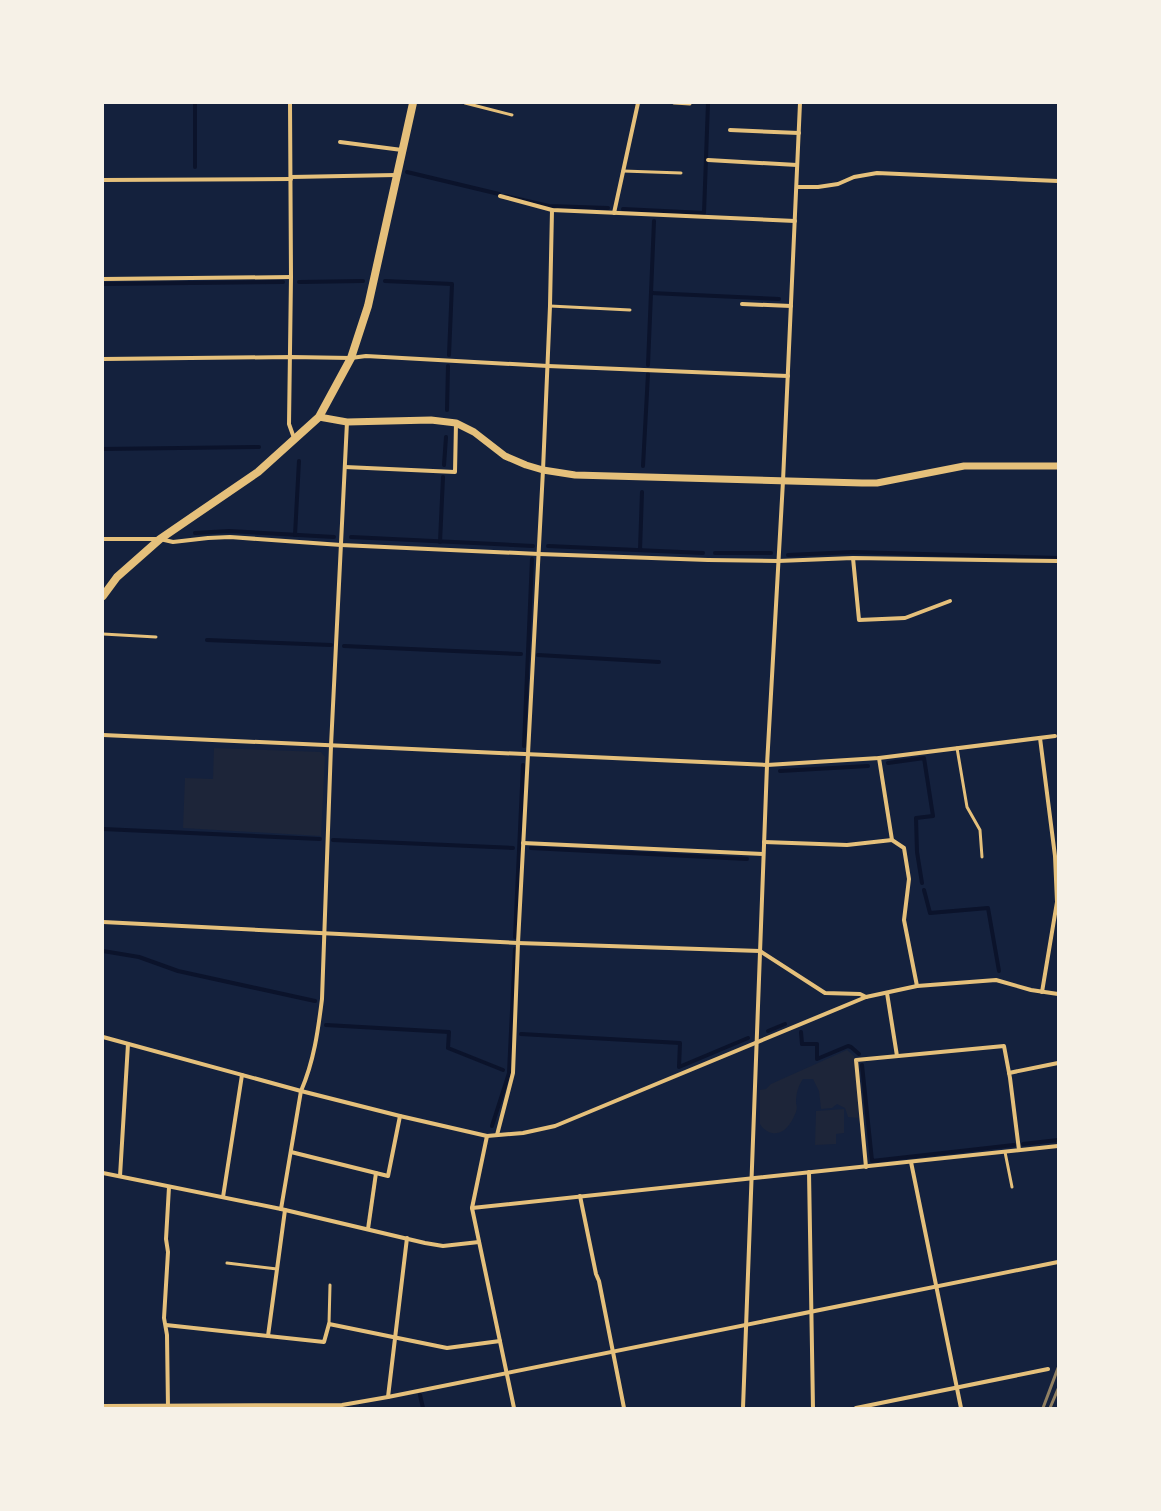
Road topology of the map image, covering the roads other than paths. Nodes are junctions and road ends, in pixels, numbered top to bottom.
1 (290, 103) edge
2 (413, 103) edge
3 (465, 103) edge
4 (638, 103) edge
5 (674, 103) edge
6 (800, 103) edge
7 (690, 104) dead end
8 (512, 115) dead end
9 (730, 130) dead end
10 (799, 133) junction
11 (340, 142) dead end
12 (402, 150) junction
13 (708, 160) dead end
14 (797, 165) junction
15 (623, 171) junction
16 (681, 173) dead end
17 (396, 175) junction
18 (291, 178) junction
19 (103, 180) edge
20 (1058, 182) edge
21 (797, 187) junction
22 (500, 196) dead end
23 (552, 210) junction
24 (614, 213) junction
25 (794, 221) junction
26 (291, 277) junction
27 (103, 279) edge
28 (742, 304) dead end
29 (550, 306) junction
30 (791, 306) junction
31 (630, 310) dead end
32 (291, 357) junction
33 (351, 358) junction
34 (103, 359) edge
35 (548, 366) junction
36 (788, 376) junction
37 (319, 417) junction
38 (347, 422) junction
39 (456, 423) junction
40 (295, 439) junction
41 (1058, 466) edge
42 (345, 467) junction
43 (543, 470) junction
44 (783, 481) junction
45 (103, 539) edge
46 (160, 539) junction
47 (341, 545) junction
48 (539, 554) junction
49 (853, 558) junction
50 (778, 561) junction
51 (1058, 561) edge
52 (104, 593) edge
53 (950, 600) dead end
54 (103, 634) edge
55 (156, 637) dead end
56 (103, 735) edge
57 (1055, 736) dead end
58 (1040, 738) junction
59 (331, 746) junction
60 (956, 748) junction
61 (528, 755) junction
62 (879, 758) junction
63 (767, 765) junction
64 (892, 840) junction
65 (764, 842) junction
66 (523, 843) junction
67 (763, 854) junction
68 (982, 857) dead end
69 (103, 922) edge
70 (324, 933) junction
71 (518, 943) junction
72 (760, 952) junction
73 (917, 986) junction
74 (1042, 992) junction
75 (887, 993) junction
76 (1058, 994) edge
77 (866, 997) junction
78 (103, 1037) edge
79 (756, 1042) junction
80 (128, 1044) junction
81 (897, 1056) junction
82 (1058, 1063) edge
83 (1009, 1073) junction
84 (242, 1075) junction
85 (302, 1091) junction
86 (400, 1116) junction
87 (497, 1135) junction
88 (488, 1136) junction
89 (1058, 1146) edge
90 (1019, 1150) junction
91 (291, 1152) junction
92 (1005, 1152) junction
93 (911, 1162) junction
94 (866, 1167) junction
95 (809, 1172) junction
96 (103, 1173) edge
97 (376, 1174) junction
98 (120, 1176) junction
99 (752, 1178) junction
100 (170, 1186) junction
101 (1012, 1187) dead end
102 (580, 1196) junction
103 (224, 1198) junction
104 (472, 1208) junction
105 (283, 1210) junction
106 (368, 1229) junction
107 (408, 1238) junction
108 (479, 1242) junction
109 (1058, 1262) edge
110 (227, 1263) dead end
111 (277, 1270) junction
112 (330, 1285) dead end
113 (937, 1287) junction
114 (812, 1312) junction
115 (329, 1324) junction
116 (746, 1324) junction
117 (166, 1325) junction
118 (268, 1336) junction
119 (395, 1337) junction
120 (500, 1341) junction
121 (613, 1351) junction
122 (1048, 1369) dead end
123 (507, 1372) junction
124 (957, 1388) junction
125 (388, 1397) junction
126 (103, 1406) edge
127 (329, 1406) edge
128 (168, 1407) edge
129 (242, 1407) edge
130 (514, 1408) edge
131 (624, 1408) edge
132 (743, 1408) edge
133 (813, 1408) edge
134 (856, 1408) edge
135 (961, 1408) edge

1 - 18 street
2 - 12 main road
3 - 8 lane
4 - 15 street
5 - 7 lane
6 - 10 street
9 - 10 street
10 - 14 street
11 - 12 street
12 - 17 main road
13 - 14 street
14 - 21 street
15 - 16 lane
15 - 24 street
17 - 18 street
17 - 33 main road
18 - 19 street
18 - 26 street
20 - 21 street
21 - 25 street
22 - 23 street
23 - 24 street
23 - 29 street
24 - 25 street
25 - 30 street
26 - 27 street
26 - 32 street
28 - 30 street
29 - 31 lane
29 - 35 street
30 - 36 street
32 - 33 street
32 - 34 street
32 - 40 street
33 - 35 street
33 - 37 main road
35 - 36 street
35 - 43 street
36 - 44 street
37 - 38 street
37 - 40 main road
38 - 39 street
38 - 42 street
39 - 42 street
39 - 43 street
40 - 46 main road
41 - 44 street
42 - 47 street
43 - 44 street
43 - 48 street
44 - 50 street
45 - 46 street
46 - 47 street
46 - 52 main road
47 - 48 street
47 - 59 street
48 - 50 street
48 - 61 street
49 - 50 street
49 - 51 street
49 - 53 street
50 - 63 street
54 - 55 lane
56 - 59 street
57 - 58 street
58 - 60 street
58 - 74 street
59 - 61 street
59 - 70 street
60 - 62 street
60 - 68 lane
61 - 63 street
61 - 66 street
62 - 63 street
62 - 64 street
63 - 65 street
64 - 65 street
64 - 73 street
65 - 67 street
66 - 67 street
66 - 71 street
67 - 72 street
69 - 70 street
70 - 71 street
70 - 85 street
71 - 72 street
71 - 87 street
72 - 77 street
72 - 79 street
73 - 74 street
73 - 75 street
74 - 76 street
75 - 77 street
75 - 81 street
77 - 79 street
78 - 80 street
79 - 87 street
79 - 99 street
80 - 84 street
80 - 98 street
81 - 83 street
81 - 94 street
82 - 83 street
83 - 90 street
84 - 85 street
84 - 103 street
85 - 86 street
85 - 91 street
86 - 88 street
86 - 97 street
87 - 88 street
88 - 104 street
89 - 90 street
90 - 92 street
91 - 97 street
91 - 105 street
92 - 93 street
92 - 101 lane
93 - 94 street
93 - 113 street
94 - 95 street
95 - 99 street
95 - 114 street
96 - 98 street
97 - 106 street
98 - 100 street
99 - 102 street
99 - 116 street
100 - 103 street
100 - 117 street
102 - 104 street
102 - 121 street
103 - 105 street
104 - 108 street
105 - 106 street
105 - 111 street
106 - 107 street
107 - 108 street
107 - 119 street
108 - 120 street
109 - 113 street
110 - 111 lane
111 - 118 street
112 - 115 lane
113 - 114 street
113 - 124 street
114 - 116 street
114 - 133 street
115 - 118 street
115 - 119 street
116 - 121 street
116 - 132 street
117 - 118 street
117 - 128 street
119 - 120 street
119 - 125 street
120 - 123 street
121 - 123 street
121 - 131 street
122 - 124 street
123 - 125 street
123 - 130 street
124 - 134 street
124 - 135 street
125 - 127 street
126 - 128 street
127 - 129 street
128 - 129 street

